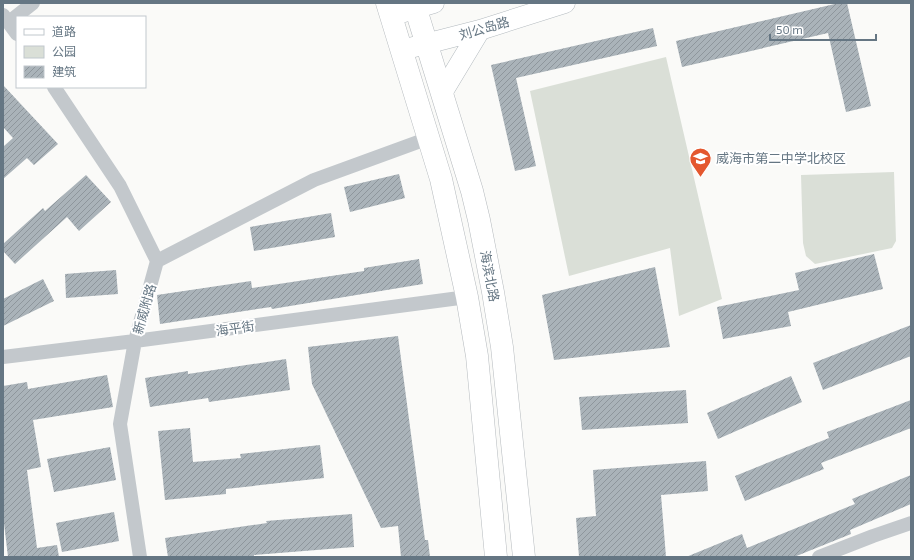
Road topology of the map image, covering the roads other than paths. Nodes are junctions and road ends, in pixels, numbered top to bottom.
1 (565, 3) edge
2 (24, 5) edge
3 (422, 5) edge
4 (389, 9) edge
5 (6, 18) edge
6 (480, 30) junction
7 (16, 33) edge
8 (428, 43) junction
9 (402, 50) junction
10 (55, 88) edge
11 (442, 93) junction
12 (429, 138) junction
13 (157, 260) junction
14 (467, 297) junction
15 (134, 341) junction
16 (3, 357) edge
17 (911, 523) edge
18 (140, 557) edge
19 (496, 557) edge
20 (524, 557) edge
21 (819, 557) edge

1 - 6 main road, 刘公岛路
2 - 5 street
3 - 4 main road
3 - 8 main road, 海滨北路
4 - 9 main road, 海滨北路
5 - 7 street
6 - 8 main road, 刘公岛路
6 - 11 main road
8 - 9 main road, 刘公岛路
8 - 11 main road, 海滨北路
9 - 12 main road, 海滨北路
10 - 13 street
11 - 20 main road, 海滨北路
12 - 13 street
12 - 14 main road, 海滨北路
13 - 15 street, 新威附路
14 - 15 street, 海平街
14 - 19 main road, 海滨北路
15 - 16 street, 海平街
15 - 18 street, 新威附路
17 - 21 street

